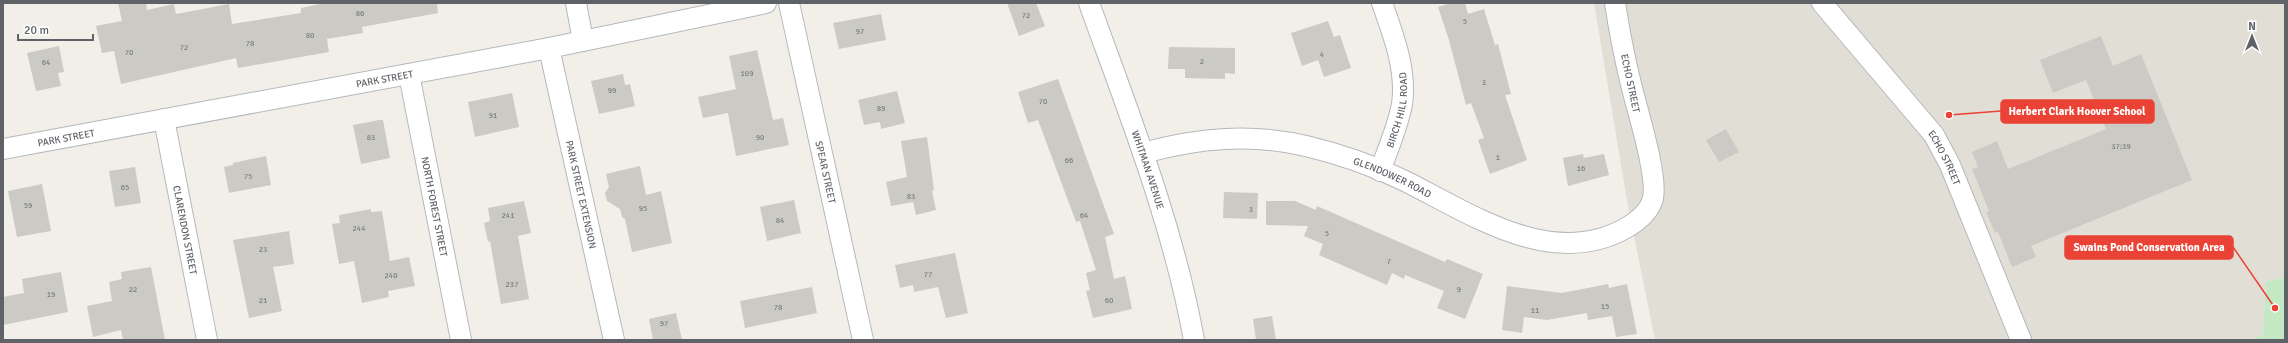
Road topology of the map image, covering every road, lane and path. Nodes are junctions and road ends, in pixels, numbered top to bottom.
1 (576, 3) edge
2 (766, 3) edge
3 (789, 3) edge
4 (1089, 3) edge
5 (1382, 3) edge
6 (1615, 3) edge
7 (1822, 3) edge
8 (583, 41) junction
9 (549, 48) junction
10 (409, 74) junction
11 (164, 119) junction
12 (3, 149) edge
13 (1143, 153) junction
14 (1380, 170) junction
15 (1629, 226) joint
16 (207, 340) edge
17 (461, 340) edge
18 (614, 340) edge
19 (863, 340) edge
20 (1194, 340) edge
21 (2021, 340) edge

1 - 8 street
2 - 8 street, PARK STREET
3 - 19 street, SPEAR STREET
4 - 13 street, WHITMAN AVENUE
5 - 14 street, BIRCH HILL ROAD
6 - 15 street, ECHO STREET
7 - 21 street, ECHO STREET
8 - 9 street, PARK STREET
9 - 10 street, PARK STREET
9 - 18 street, PARK STREET EXTENSION
10 - 11 street, PARK STREET
10 - 17 street, NORTH FOREST STREET
11 - 12 street, PARK STREET
11 - 16 street, CLARENDON STREET
13 - 14 street, GLENDOWER ROAD
13 - 20 street, WHITMAN AVENUE
14 - 15 street, GLENDOWER ROAD

